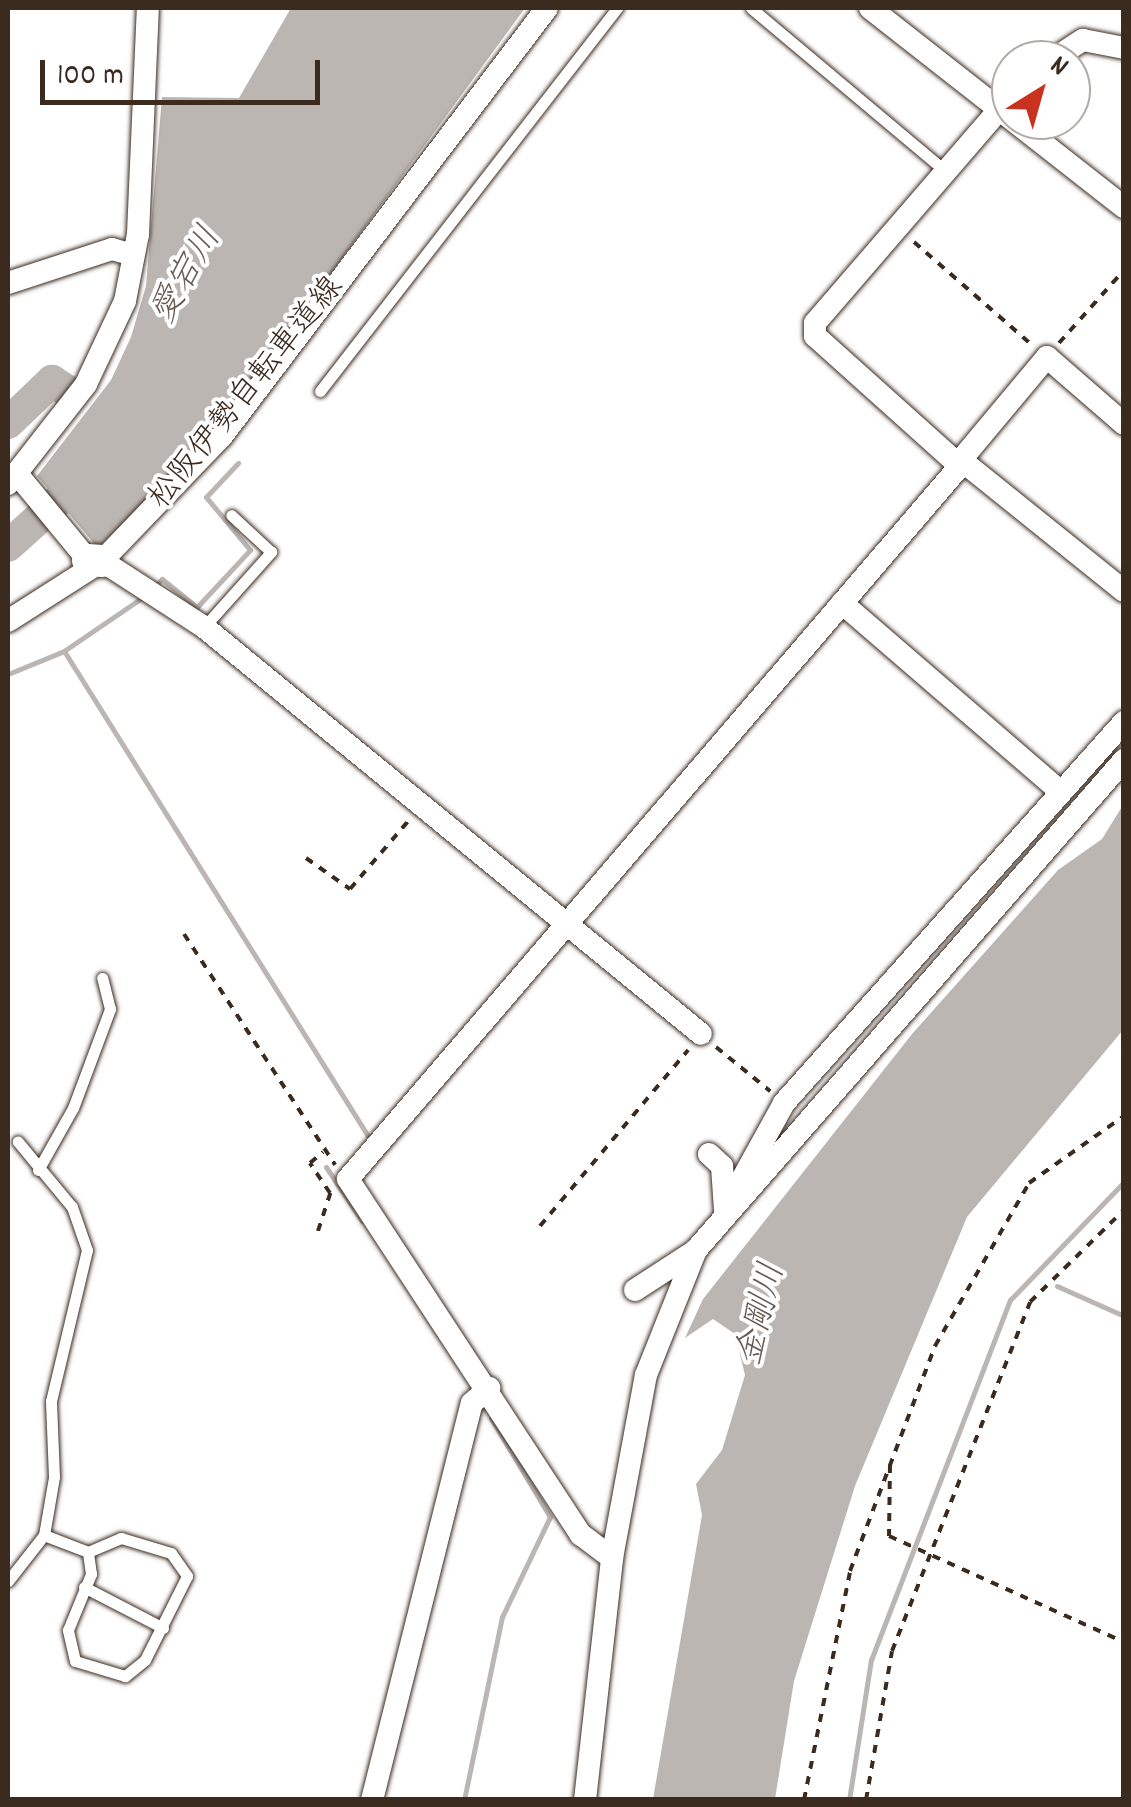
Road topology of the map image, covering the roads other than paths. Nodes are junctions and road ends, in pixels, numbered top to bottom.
1 (148, 8) edge
2 (547, 8) edge
3 (617, 8) edge
4 (750, 8) edge
5 (870, 8) edge
6 (1091, 41) edge
7 (1124, 48) edge
8 (991, 94) edge
9 (991, 117) edge
10 (1046, 140) edge
11 (944, 170) junction
12 (1124, 206) edge
13 (130, 254) junction
14 (8, 283) edge
15 (320, 391) dead end
16 (1124, 424) edge
17 (961, 460) junction
18 (13, 479) edge
19 (231, 515) dead end
20 (95, 560) junction
21 (1124, 591) edge
22 (842, 603) junction
23 (8, 621) edge
24 (204, 628) junction
25 (1124, 722) edge
26 (1124, 760) edge
27 (1061, 792) junction
28 (566, 923) junction
29 (102, 978) dead end
30 (701, 1034) road end
31 (18, 1142) dead end
32 (709, 1154) dead end
33 (38, 1170) junction
34 (725, 1210) junction
35 (696, 1250) junction
36 (635, 1290) dead end
37 (481, 1394) junction
38 (44, 1535) junction
39 (88, 1552) junction
40 (612, 1558) junction
41 (8, 1581) edge
42 (84, 1587) junction
43 (163, 1628) junction
44 (372, 1800) edge
45 (585, 1800) edge

1 - 13 street
2 - 20 street, 松阪伊勢自転車道線
3 - 15 lane
4 - 11 lane
5 - 8 street
6 - 7 street
9 - 11 street
10 - 12 street
11 - 17 street
13 - 14 street
13 - 18 street
16 - 17 street
17 - 21 street
17 - 22 street
18 - 20 street
19 - 24 lane
20 - 23 street, 松阪伊勢自転車道線
20 - 24 street
22 - 27 street
22 - 28 street
24 - 28 street
25 - 27 street
26 - 34 street
27 - 34 street
28 - 30 street
28 - 37 street
29 - 33 lane
31 - 33 lane
32 - 34 street
33 - 38 lane
34 - 35 street
35 - 36 street
35 - 40 street
37 - 40 street
37 - 44 street
38 - 39 lane
38 - 41 lane
39 - 42 lane
39 - 43 lane
40 - 45 street
42 - 43 lane
42 - 43 lane

